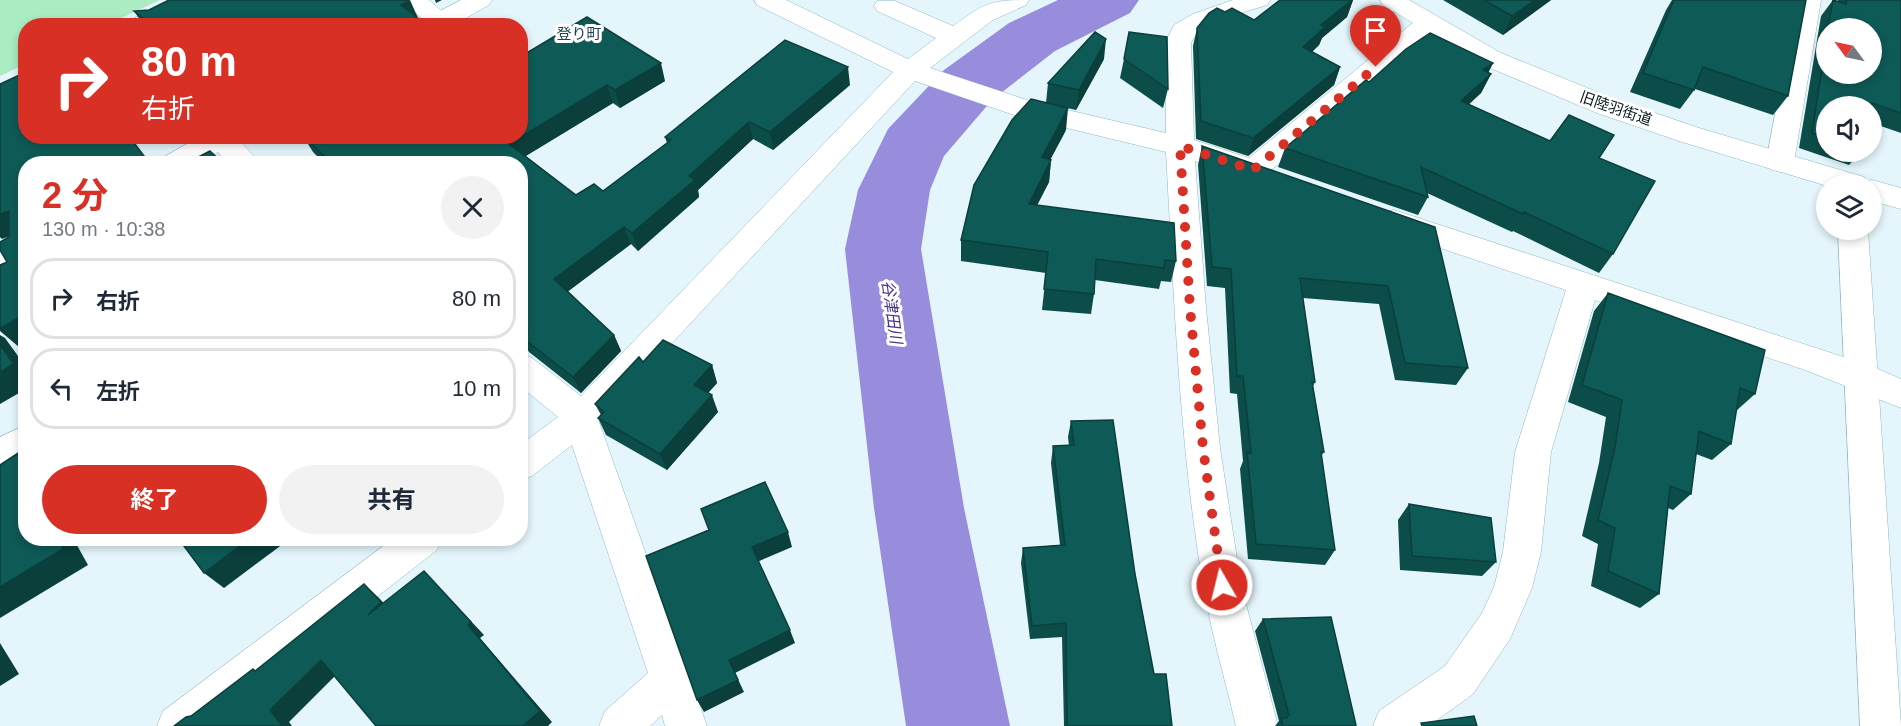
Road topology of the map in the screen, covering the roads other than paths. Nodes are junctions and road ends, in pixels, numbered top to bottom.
1 (192, 0) edge
2 (414, 0) edge
3 (480, 0) edge
4 (766, 0) edge
5 (1017, 0) edge
6 (1258, 0) edge
7 (1392, 0) edge
8 (1805, 2) edge
9 (886, 6) dead end
10 (156, 18) edge
11 (431, 18) edge
12 (446, 18) edge
13 (1429, 23) junction
14 (954, 36) junction
15 (910, 70) junction
16 (208, 144) edge
17 (227, 144) edge
18 (1180, 146) junction
19 (188, 156) edge
20 (239, 156) edge
21 (1780, 162) junction
22 (1253, 170) junction
23 (1818, 174) edge
24 (1286, 182) edge
25 (1882, 193) edge
26 (1901, 199) edge
27 (1373, 213) edge
28 (1854, 240) edge
29 (18, 246) edge
30 (0, 256) edge
31 (1584, 283) junction
32 (528, 373) edge
33 (1862, 376) junction
34 (1901, 394) edge
35 (581, 419) junction
36 (18, 445) edge
37 (0, 455) edge
38 (528, 459) edge
39 (414, 546) edge
40 (669, 681) junction
41 (178, 726) edge
42 (620, 726) edge
43 (686, 726) edge
44 (1257, 726) edge
45 (1394, 726) edge
46 (1881, 726) edge

1 - 10 street
2 - 11 street
3 - 12 street
4 - 15 street
5 - 14 street
6 - 18 street
7 - 13 street, 旧陸羽街道
8 - 21 street
9 - 14 street
13 - 21 street, 旧陸羽街道
13 - 22 street
14 - 15 street
15 - 18 street
15 - 35 street
16 - 19 street
17 - 20 street
18 - 22 street
18 - 44 street
21 - 23 street, 旧陸羽街道
22 - 24 street
25 - 26 street, 旧陸羽街道
27 - 31 street
28 - 33 street
29 - 30 street
31 - 33 street
31 - 45 street
32 - 35 street
33 - 34 street
33 - 46 street
35 - 38 street
35 - 40 street
36 - 37 street
39 - 41 street
40 - 42 street
40 - 43 street

